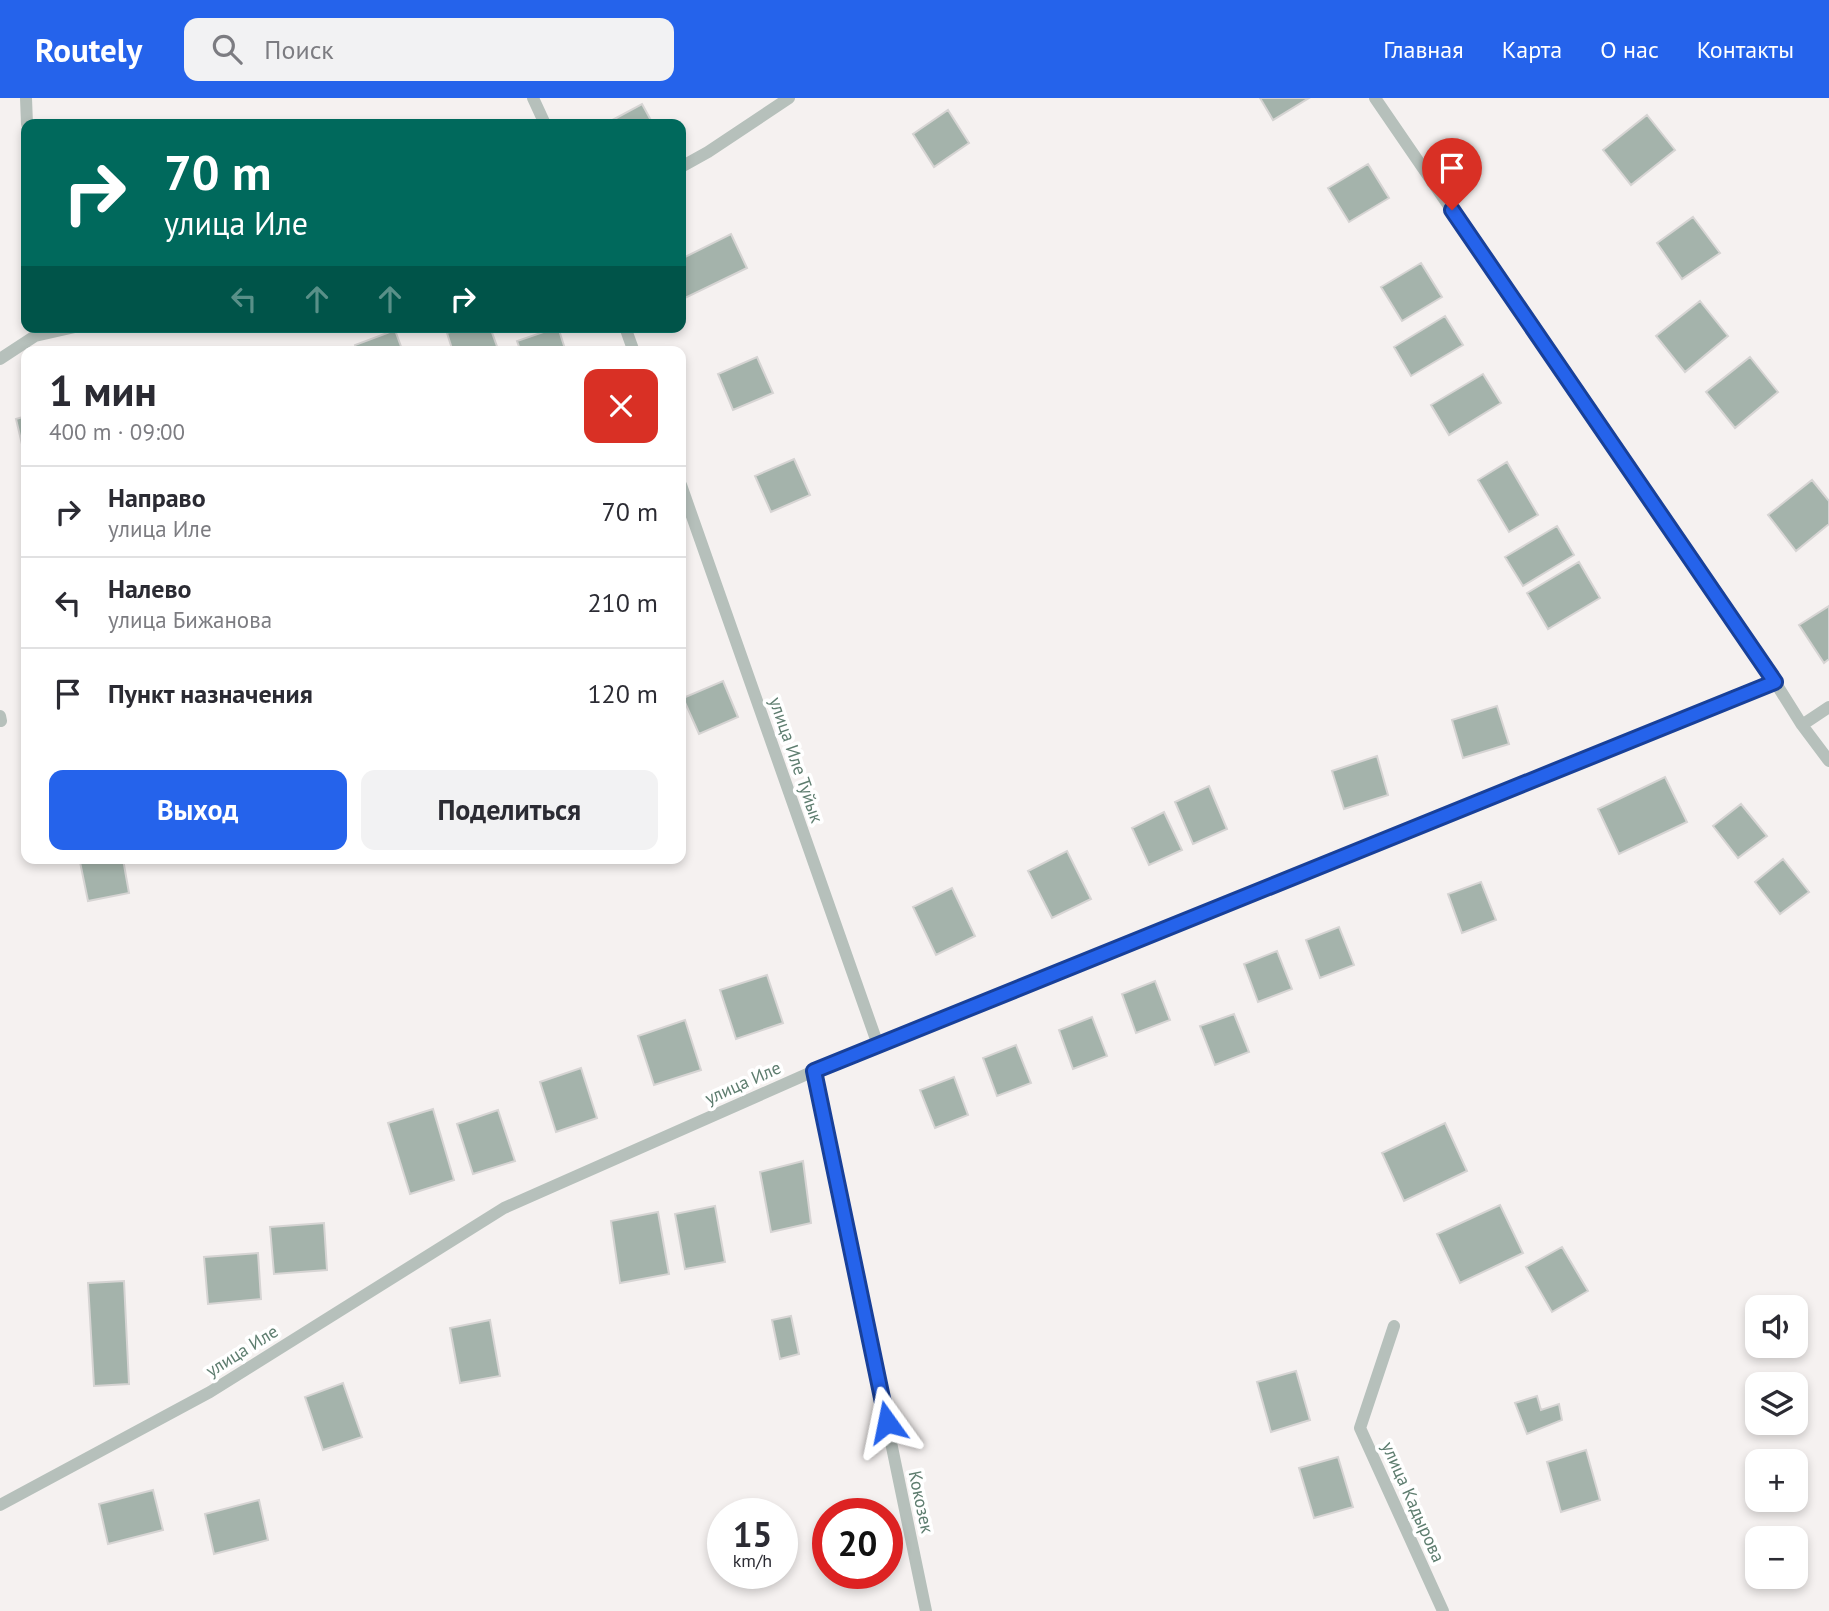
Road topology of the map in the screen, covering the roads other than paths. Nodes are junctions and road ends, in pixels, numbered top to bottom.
1 (26, 98) edge
2 (533, 98) edge
3 (789, 98) edge
4 (1375, 98) edge
5 (27, 119) edge
6 (543, 119) edge
7 (686, 164) edge
8 (34, 333) edge
9 (0, 359) edge
10 (686, 499) edge
11 (1775, 682) junction
12 (1829, 707) edge
13 (1802, 725) junction
14 (1829, 761) edge
15 (878, 1045) junction
16 (814, 1071) junction
17 (1394, 1326) dead end
18 (0, 1505) edge
19 (926, 1611) edge
20 (1443, 1611) edge

1 - 5 street
2 - 6 street
3 - 7 street
4 - 11 street
8 - 9 street
10 - 15 street, улица Иле Туйык
11 - 13 street
11 - 15 street, улица Иле
12 - 13 street
13 - 14 street
15 - 16 street, улица Иле
16 - 18 street, улица Иле
16 - 19 street, Кокозек
17 - 20 street, улица Кадырова

